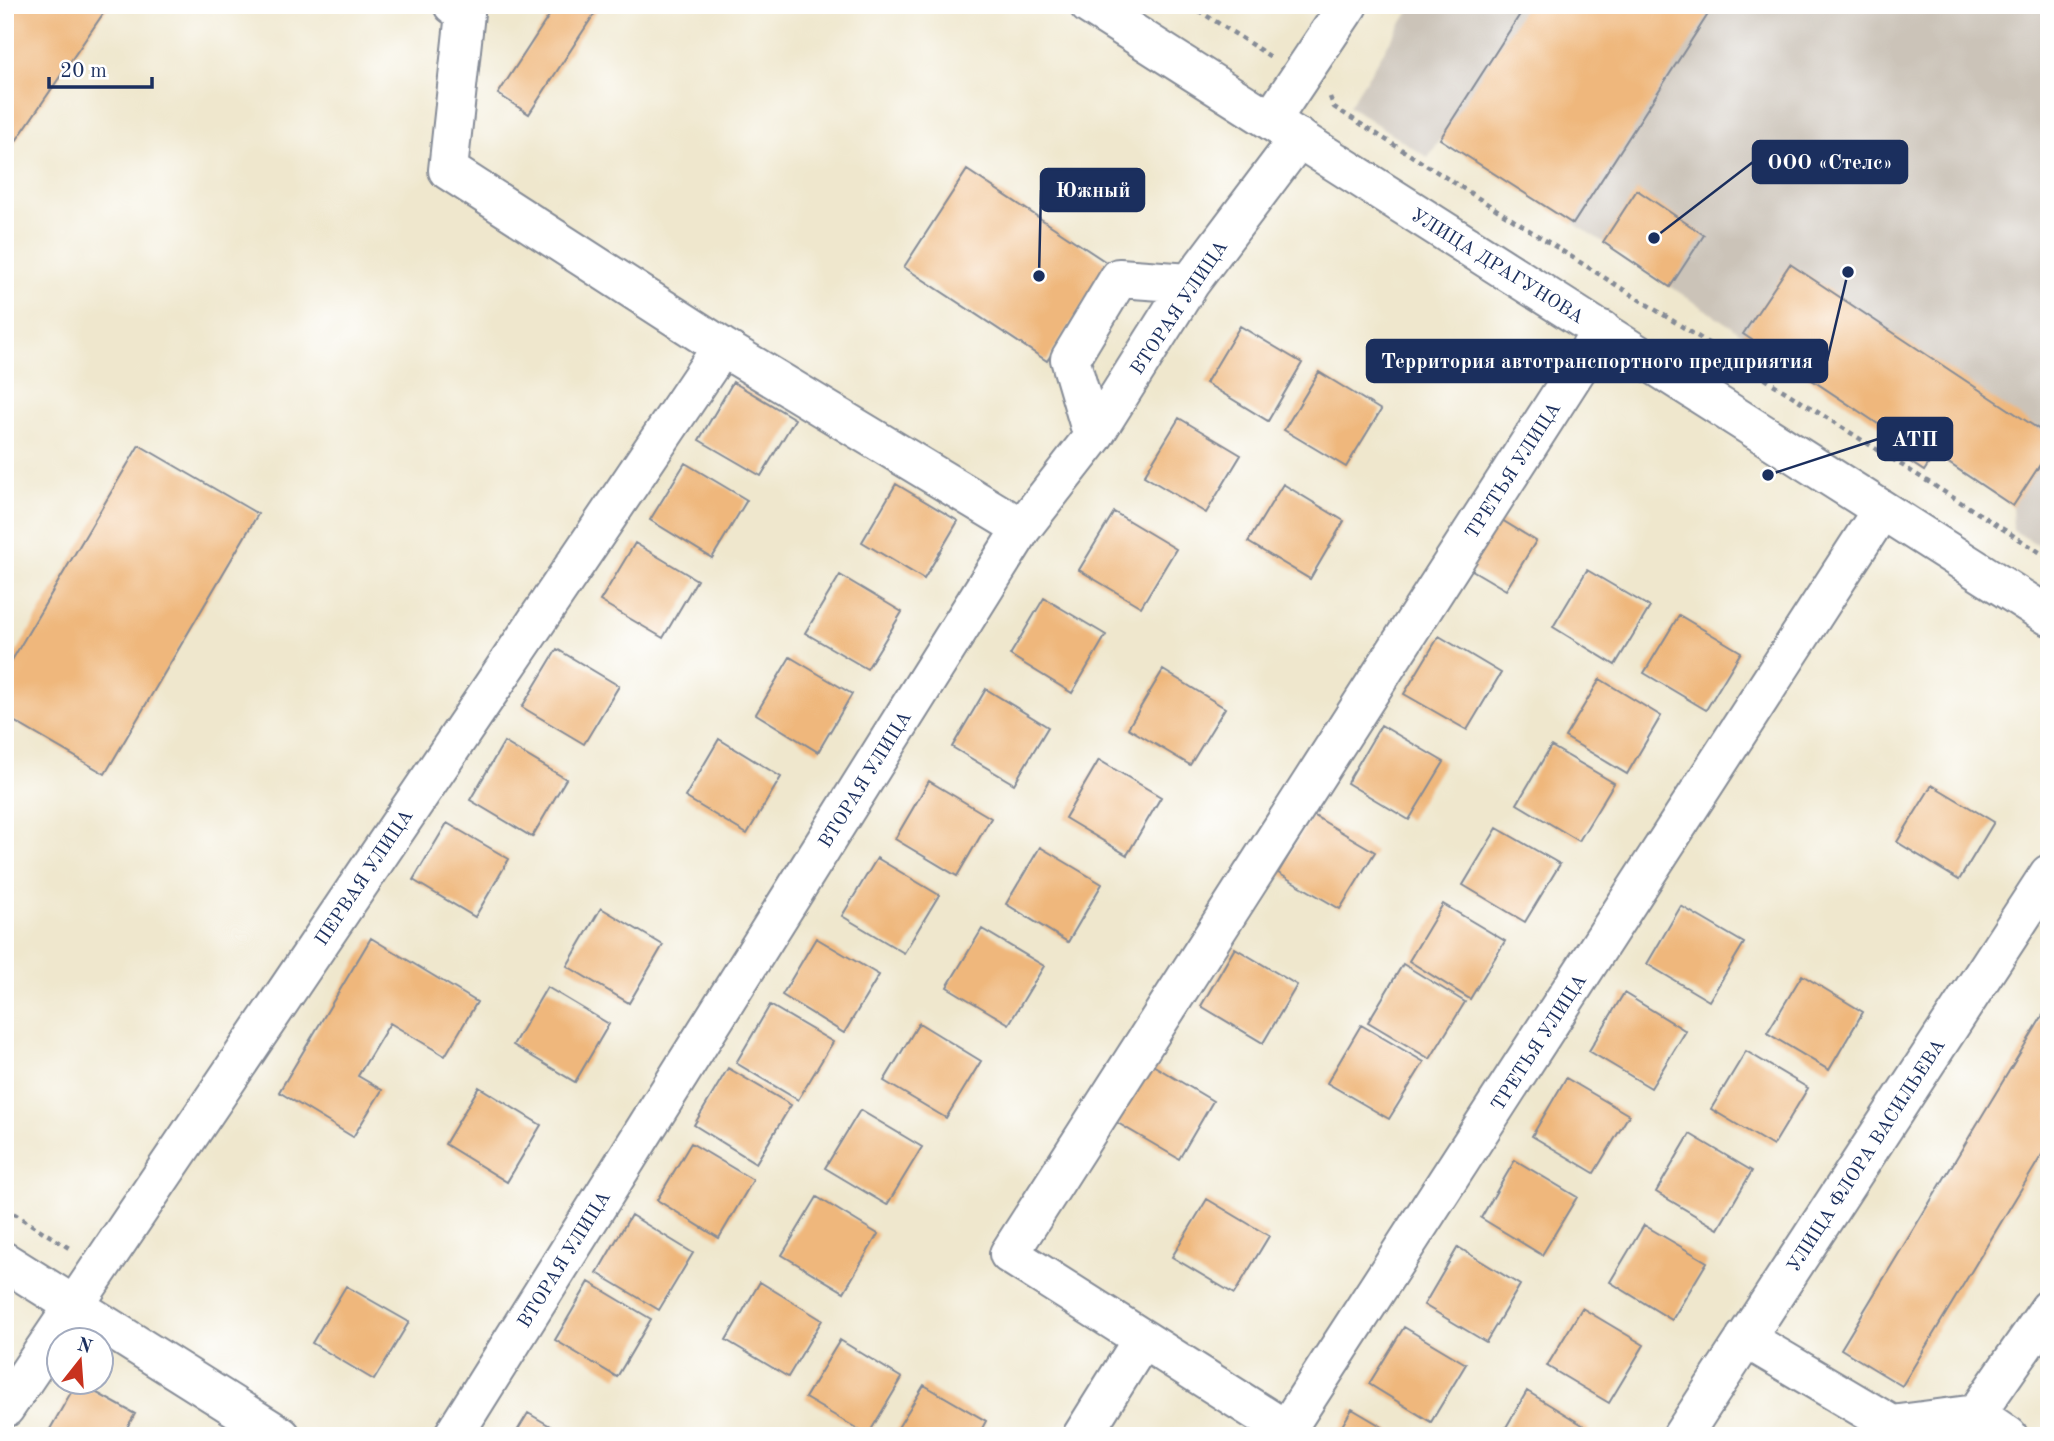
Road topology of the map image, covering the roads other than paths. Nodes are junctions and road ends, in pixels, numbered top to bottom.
1 (1089, 5) edge
2 (1348, 5) edge
3 (464, 8) edge
4 (1285, 129) junction
5 (1190, 283) junction
6 (1602, 330) junction
7 (722, 347) junction
8 (1093, 437) junction
9 (1881, 511) junction
10 (1022, 528) junction
11 (2049, 615) edge
12 (2049, 874) edge
13 (5, 1262) edge
14 (74, 1307) junction
15 (2049, 1309) edge
16 (1745, 1338) junction
17 (1142, 1340) junction
18 (5, 1408) edge
19 (1976, 1414) junction
20 (281, 1436) edge
21 (453, 1436) edge
22 (1082, 1436) edge
23 (1682, 1436) edge
24 (2008, 1436) edge

1 - 4 street, УЛИЦА ДРАГУНОВА
2 - 4 street, ВТОРАЯ УЛИЦА
3 - 7 street
4 - 5 street, ВТОРАЯ УЛИЦА
4 - 6 street, УЛИЦА ДРАГУНОВА
5 - 8 street, ВТОРАЯ УЛИЦА
5 - 8 street
6 - 9 street, УЛИЦА ДРАГУНОВА
6 - 17 street, ТРЕТЬЯ УЛИЦА
7 - 10 street
7 - 14 street, ПЕРВАЯ УЛИЦА
8 - 10 street, ВТОРАЯ УЛИЦА
9 - 11 street, УЛИЦА ДРАГУНОВА
9 - 17 street, ТРЕТЬЯ УЛИЦА
10 - 21 street, ВТОРАЯ УЛИЦА
12 - 16 street, УЛИЦА ФЛОРА ВАСИЛЬЕВА
13 - 14 street
14 - 18 street, ПЕРВАЯ УЛИЦА
14 - 20 street
15 - 19 street
16 - 19 street
16 - 23 street, УЛИЦА ФЛОРА ВАСИЛЬЕВА
17 - 22 street
19 - 24 street

